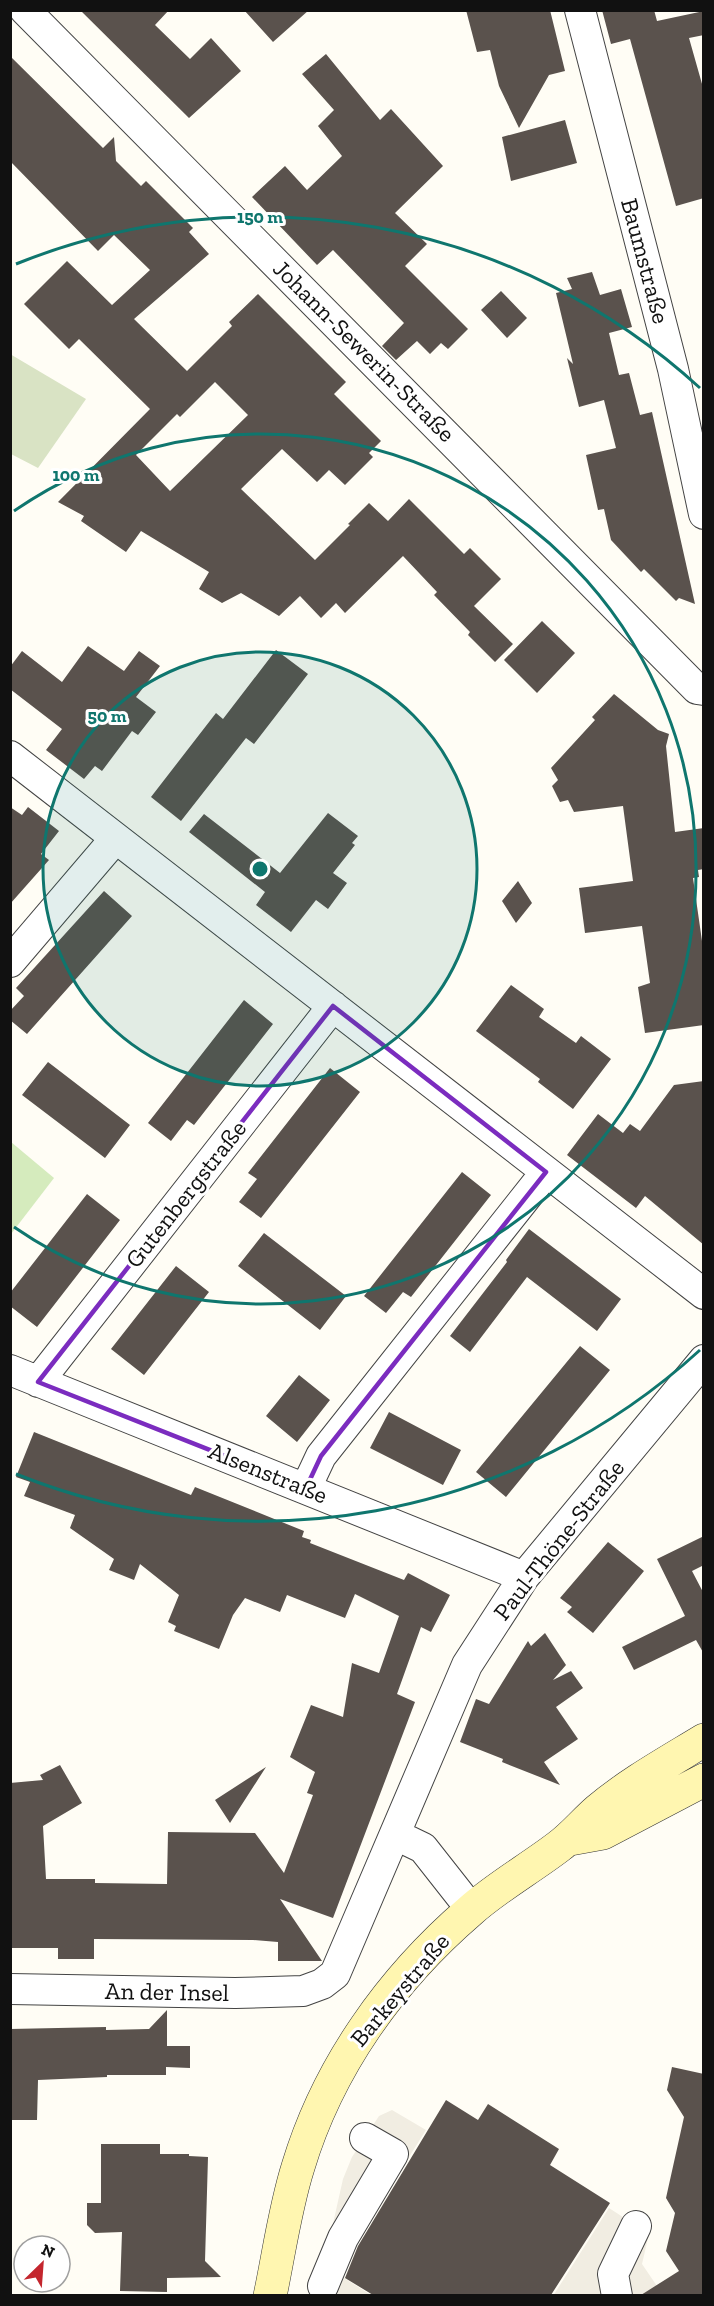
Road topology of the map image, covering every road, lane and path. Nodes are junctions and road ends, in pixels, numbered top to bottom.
1 (25, 10) edge
2 (580, 10) edge
3 (704, 514) edge
4 (704, 690) edge
5 (10, 756) edge
6 (115, 839) junction
7 (10, 962) edge
8 (333, 1006) junction
9 (546, 1172) junction
10 (704, 1294) edge
11 (704, 1360) edge
12 (10, 1370) edge
13 (38, 1382) junction
14 (306, 1488) junction
15 (524, 1576) junction
16 (704, 1740) edge
17 (704, 1780) edge
18 (396, 1835) junction
19 (570, 1839) junction
20 (471, 1909) junction
21 (322, 1984) joint
22 (10, 1989) edge
23 (365, 2138) dead end
24 (636, 2226) dead end
25 (321, 2288) edge
26 (610, 2288) edge
27 (270, 2295) edge

1 - 4 street, Johann-Sewerin-Straße
2 - 3 street, Baumstraße
5 - 6 street
6 - 7 street
6 - 8 street
8 - 9 street
8 - 13 street, Gutenbergstraße
9 - 10 street
9 - 14 street
11 - 15 street, Paul-Thöne-Straße
12 - 13 street, Alsenstraße
13 - 14 street, Alsenstraße
14 - 15 street, Alsenstraße
15 - 18 street, Paul-Thöne-Straße
16 - 19 street, Barkeystraße
17 - 19 street, Barkeystraße
18 - 20 street
18 - 21 street, Paul-Thöne-Straße
19 - 20 street, Barkeystraße
20 - 27 street, Barkeystraße
21 - 22 street, An der Insel
23 - 25 street
24 - 26 street

